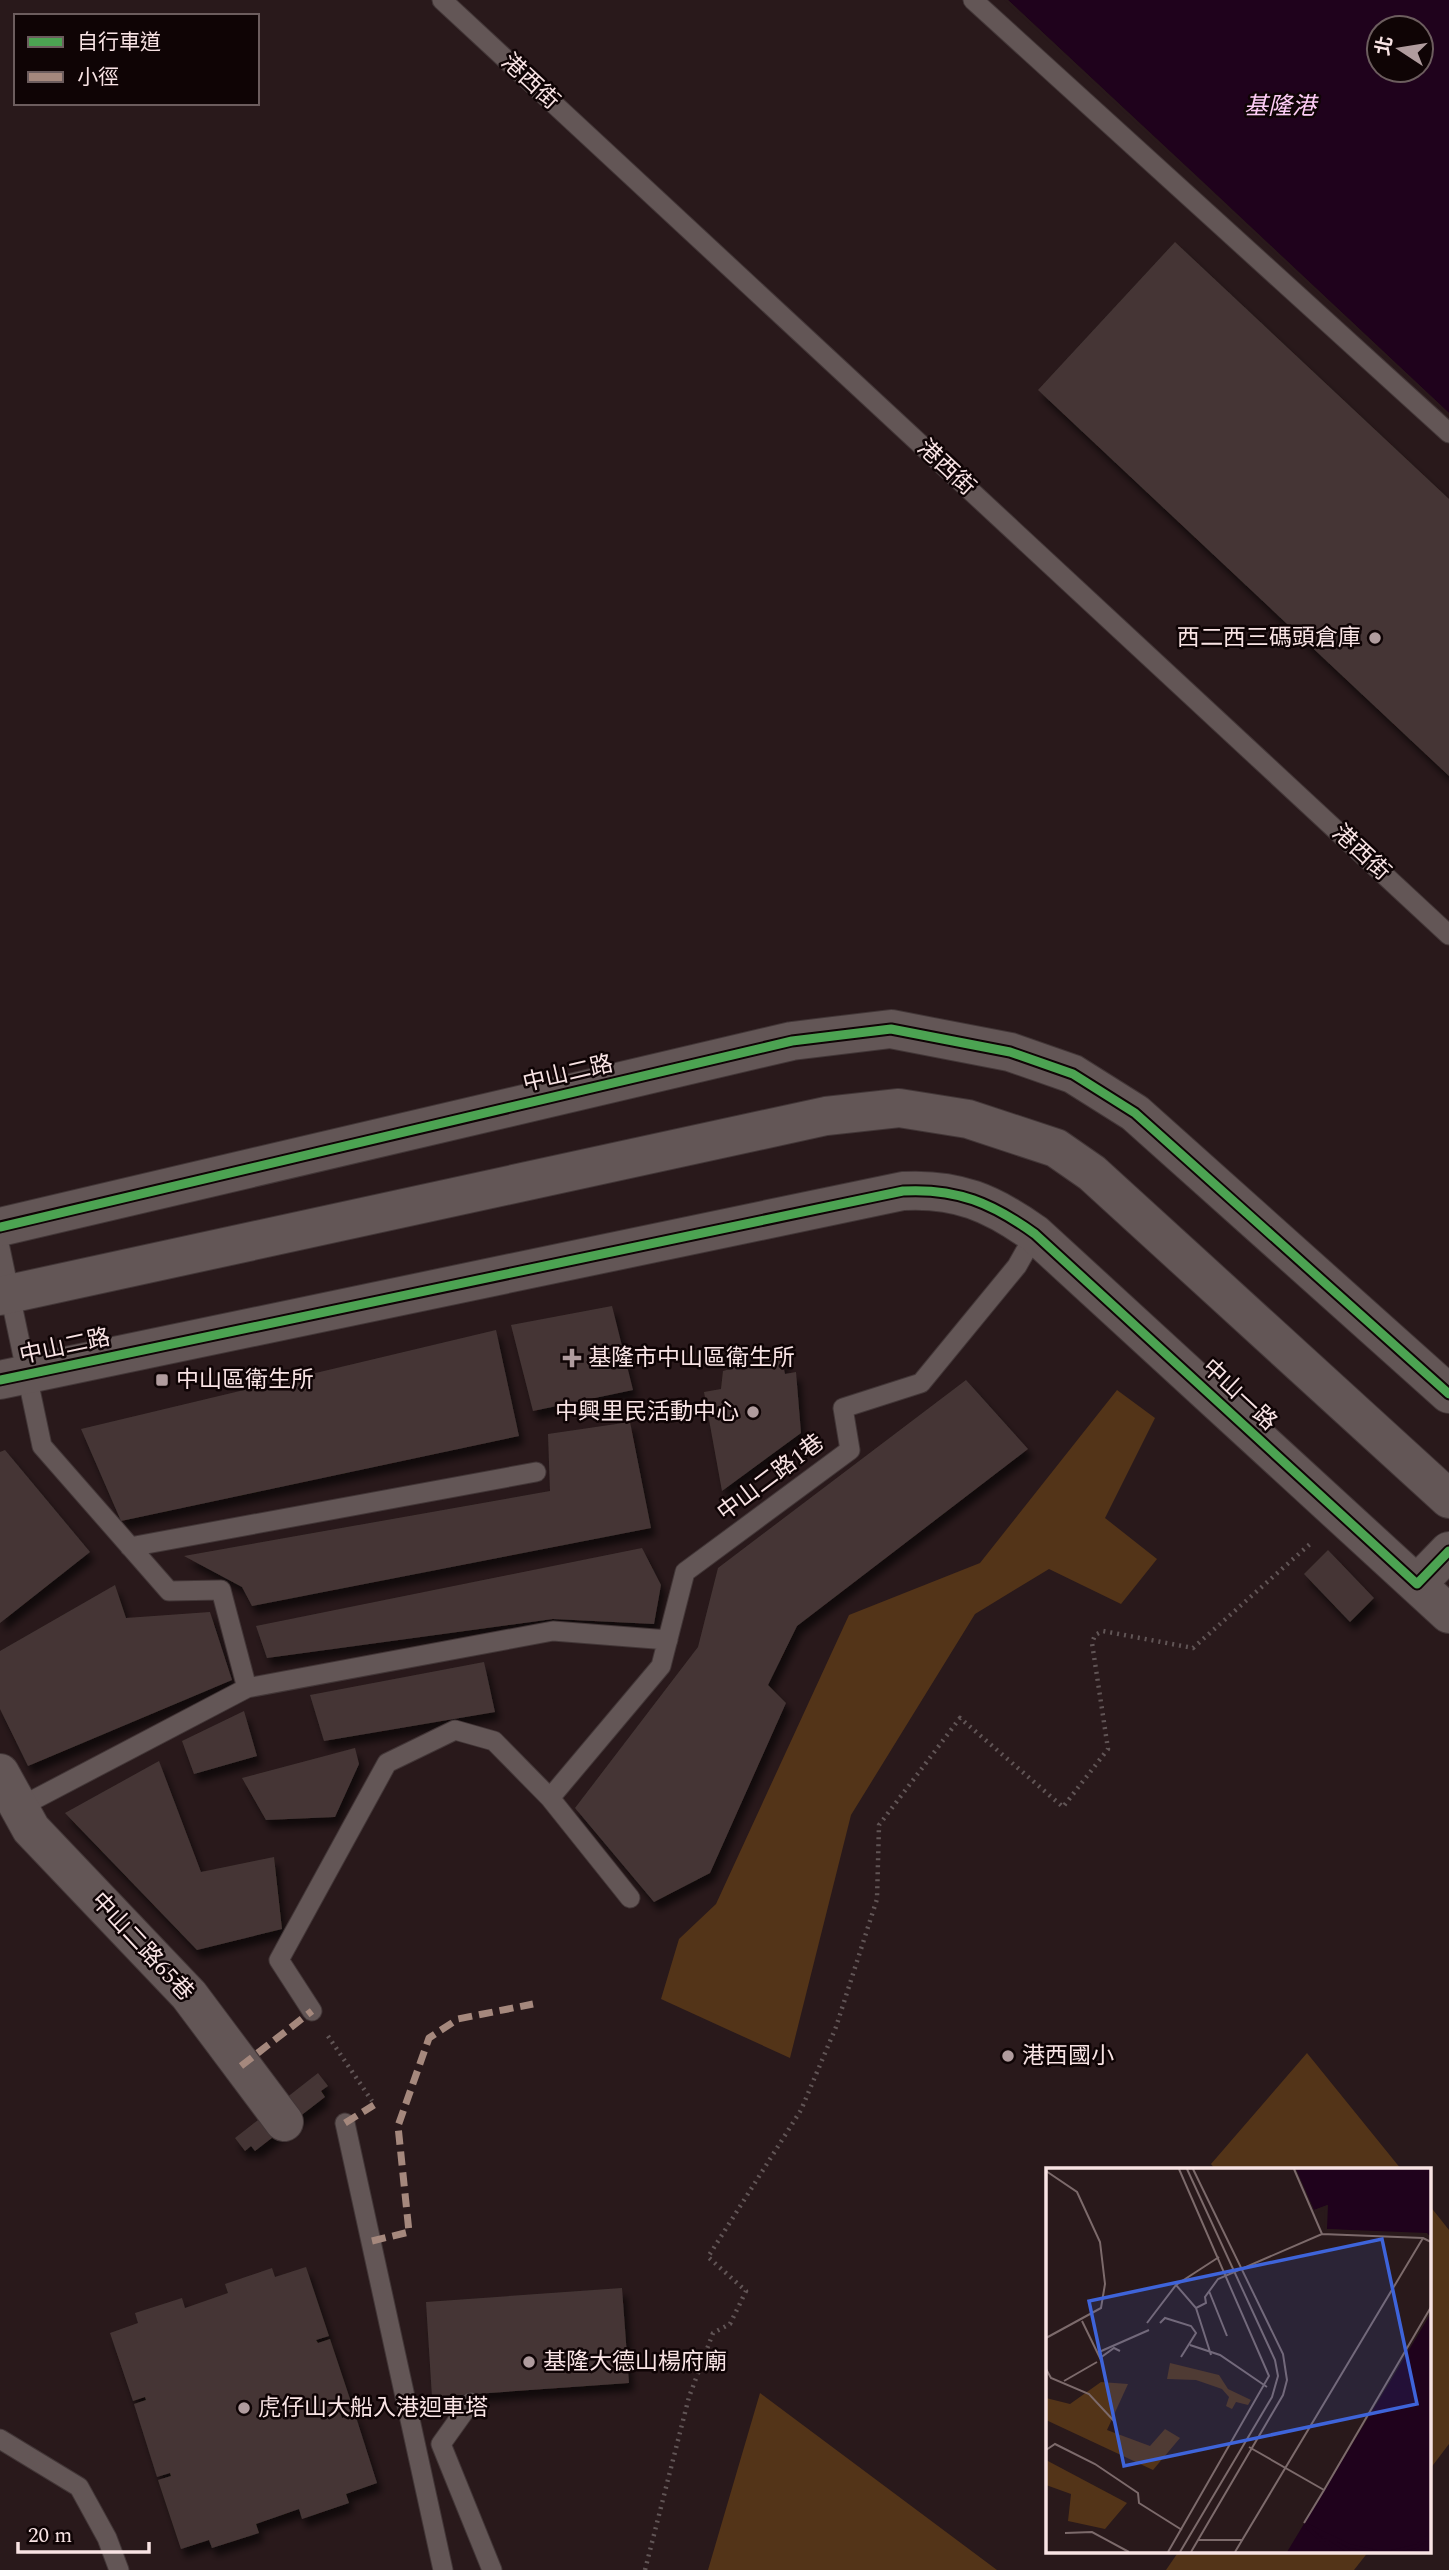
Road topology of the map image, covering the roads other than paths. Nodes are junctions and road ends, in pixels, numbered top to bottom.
1 (442, 0) edge
2 (973, 0) edge
3 (1449, 433) edge
4 (1449, 935) edge
5 (0, 1227) edge
6 (1035, 1234) junction
7 (0, 1248) edge
8 (4, 1294) edge
9 (13, 1378) edge
10 (1449, 1394) edge
11 (536, 1472) dead end
12 (1449, 1499) edge
13 (130, 1547) junction
14 (1449, 1551) edge
15 (1417, 1584) junction
16 (1449, 1614) edge
17 (668, 1640) junction
18 (247, 1688) junction
19 (0, 1773) edge
20 (550, 1798) junction
21 (18, 1808) junction
22 (630, 1898) dead end
23 (312, 2011) road end
24 (284, 2122) dead end
25 (345, 2123) dead end
26 (471, 2402) dead end
27 (0, 2439) edge
28 (119, 2570) edge
29 (443, 2570) edge
30 (492, 2570) edge

1 - 4 lane, 港西街
2 - 3 lane
5 - 10 street, 中山二路
6 - 9 street, 中山二路
6 - 15 street, 中山一路
6 - 17 lane, 中山二路1巷
7 - 8 lane
8 - 9 lane
8 - 12 street
9 - 13 lane
11 - 13 lane
13 - 18 lane
14 - 15 street
15 - 16 street, 中山一路
17 - 18 lane
17 - 20 lane, 中山二路1巷
18 - 21 lane
19 - 21 street, 中山二路65巷
20 - 22 lane
20 - 23 lane
21 - 24 street, 中山二路65巷
25 - 29 lane
26 - 30 lane
27 - 28 lane

